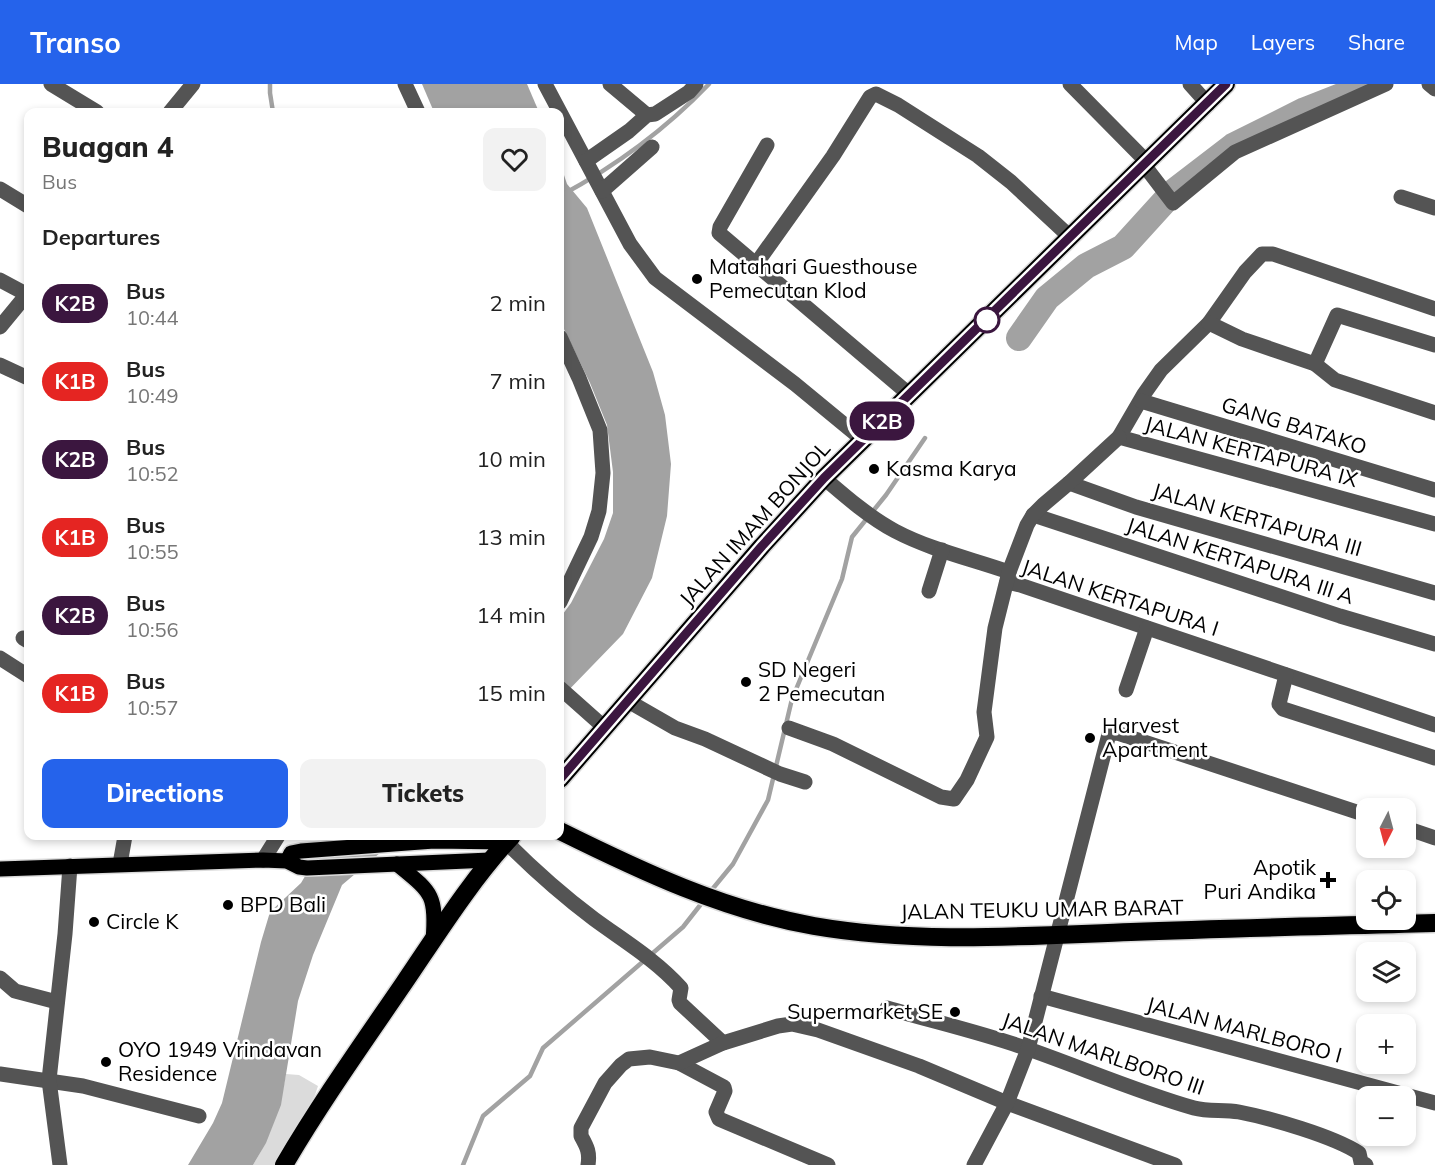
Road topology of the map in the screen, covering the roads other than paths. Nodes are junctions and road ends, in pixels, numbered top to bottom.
1 (51, 84) edge
2 (194, 84) edge
3 (405, 84) edge
4 (545, 84) edge
5 (610, 84) edge
6 (696, 84) edge
7 (1070, 84) edge
8 (1190, 84) edge
9 (1226, 84) edge
10 (1386, 84) edge
11 (1429, 84) edge
12 (1435, 89) edge
13 (1208, 104) junction
14 (90, 108) edge
15 (173, 108) edge
16 (416, 108) edge
17 (558, 108) edge
18 (647, 115) junction
19 (564, 119) edge
20 (767, 145) dead end
21 (652, 147) dead end
22 (1145, 164) junction
23 (589, 166) junction
24 (0, 189) edge
25 (601, 189) junction
26 (1401, 197) dead end
27 (24, 204) edge
28 (1435, 208) edge
29 (1070, 236) junction
30 (756, 264) junction
31 (0, 280) edge
32 (24, 292) edge
33 (24, 299) edge
34 (1435, 309) edge
35 (1209, 323) junction
36 (0, 327) edge
37 (1435, 345) edge
38 (564, 346) edge
39 (1315, 364) junction
40 (0, 365) edge
41 (24, 376) edge
42 (910, 394) junction
43 (1141, 400) junction
44 (1435, 413) edge
45 (1119, 437) junction
46 (863, 440) junction
47 (824, 478) junction
48 (1069, 483) junction
49 (1435, 490) edge
50 (1033, 515) junction
51 (1435, 525) edge
52 (942, 550) junction
53 (567, 571) edge
54 (1008, 577) junction
55 (929, 591) dead end
56 (1435, 593) edge
57 (1148, 628) junction
58 (1435, 644) edge
59 (0, 658) edge
60 (24, 673) edge
61 (1286, 675) junction
62 (1126, 690) dead end
63 (565, 693) edge
64 (628, 701) junction
65 (1435, 725) edge
66 (605, 728) junction
67 (789, 728) dead end
68 (1435, 758) edge
69 (564, 774) edge
70 (805, 782) dead end
71 (1356, 812) edge
72 (1416, 831) edge
73 (564, 833) edge
74 (1435, 838) edge
75 (124, 840) edge
76 (276, 840) edge
77 (476, 840) edge
78 (508, 840) edge
79 (510, 840) edge
80 (263, 860) junction
81 (490, 860) junction
82 (287, 861) junction
83 (120, 864) junction
84 (394, 864) junction
85 (70, 866) junction
86 (0, 868) edge
87 (1435, 923) edge
88 (1057, 935) junction
89 (433, 940) junction
90 (0, 978) edge
91 (1041, 996) junction
92 (57, 1002) junction
93 (887, 1008) dead end
94 (723, 1043) junction
95 (1028, 1049) junction
96 (679, 1062) junction
97 (0, 1074) edge
98 (49, 1080) junction
99 (1007, 1103) junction
100 (1435, 1103) edge
101 (199, 1116) dead end
102 (589, 1160) edge
103 (60, 1165) edge
104 (284, 1165) edge
105 (828, 1165) edge
106 (974, 1165) edge
107 (1176, 1165) edge
108 (1366, 1165) edge

1 - 14 street
2 - 15 street
3 - 16 street
4 - 17 street
5 - 18 street
6 - 18 street
7 - 22 street
8 - 13 street
9 - 13 highway, JALAN IMAM BONJOL
10 - 22 street
11 - 12 street
13 - 22 highway, JALAN IMAM BONJOL
18 - 23 street
19 - 23 street
20 - 30 street
21 - 25 street
22 - 29 highway, JALAN IMAM BONJOL
23 - 25 street
24 - 27 street
25 - 46 street
26 - 28 street
29 - 30 street
29 - 42 highway, JALAN IMAM BONJOL
30 - 42 street
31 - 32 street
33 - 36 street
34 - 35 street, JALAN KERTAPURA IX
35 - 39 street
35 - 43 street, JALAN KERTAPURA IX
37 - 39 street
38 - 53 street
39 - 44 street
40 - 41 street
42 - 46 highway, JALAN IMAM BONJOL
43 - 45 street, JALAN KERTAPURA IX
43 - 49 street, GANG BATAKO
45 - 48 street
45 - 51 street, JALAN KERTAPURA IX
46 - 47 highway, JALAN IMAM BONJOL
47 - 52 street
47 - 64 highway, JALAN IMAM BONJOL
48 - 50 street
48 - 56 street, JALAN KERTAPURA III
50 - 54 street
50 - 58 street, JALAN KERTAPURA III A
52 - 54 street
52 - 55 street
54 - 57 street, JALAN KERTAPURA I
54 - 67 street, JALAN KERTAPURA I
57 - 61 street, JALAN KERTAPURA I
57 - 62 street
59 - 60 street
61 - 65 street, JALAN KERTAPURA I
61 - 68 street
63 - 66 street
64 - 66 highway, JALAN IMAM BONJOL
64 - 70 street
66 - 69 highway, JALAN IMAM BONJOL
71 - 88 street
72 - 74 street
73 - 88 highway, JALAN TEUKU UMAR BARAT
75 - 83 street
76 - 80 street
77 - 82 main road
78 - 81 highway
79 - 94 street
80 - 82 main road
80 - 83 main road
81 - 84 main road
81 - 89 highway
82 - 84 main road
83 - 85 main road
84 - 89 main road
85 - 86 main road
85 - 92 street
87 - 88 highway, JALAN TEUKU UMAR BARAT
88 - 91 street
89 - 104 highway
90 - 92 street
91 - 95 street
91 - 100 street, JALAN MARLBORO I
92 - 98 street
93 - 95 street, JALAN MARLBORO III
94 - 96 street
94 - 99 street
95 - 99 street
95 - 108 street, JALAN MARLBORO III
96 - 102 street
96 - 105 street
97 - 98 street
98 - 101 street
98 - 103 street
99 - 106 street
99 - 107 street

